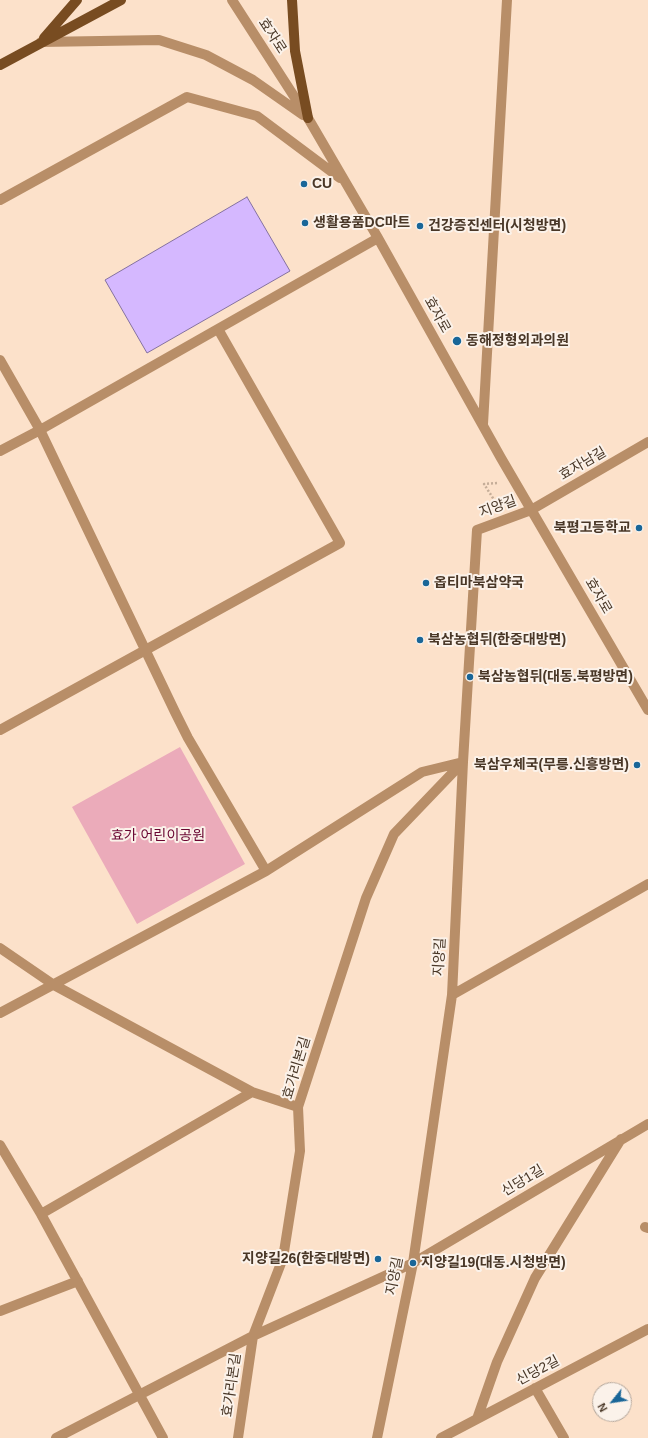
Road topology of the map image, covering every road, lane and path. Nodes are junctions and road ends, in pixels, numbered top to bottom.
1 (77, 0) edge
2 (121, 0) edge
3 (232, 0) edge
4 (292, 0) edge
5 (507, 0) edge
6 (41, 42) junction
7 (0, 65) edge
8 (308, 118) junction
9 (344, 180) junction
10 (0, 200) edge
11 (378, 238) junction
12 (218, 329) junction
13 (0, 360) edge
14 (482, 424) junction
15 (40, 430) junction
16 (648, 442) edge
17 (0, 451) edge
18 (531, 510) junction
19 (145, 650) junction
20 (648, 710) edge
21 (0, 730) edge
22 (463, 762) junction
23 (266, 871) junction
24 (648, 884) edge
25 (0, 948) edge
26 (54, 985) junction
27 (452, 995) junction
28 (0, 1013) edge
29 (252, 1092) junction
30 (298, 1107) junction
31 (648, 1124) edge
32 (622, 1138) junction
33 (0, 1145) edge
34 (41, 1214) junction
35 (413, 1263) junction
36 (78, 1281) junction
37 (0, 1311) edge
38 (648, 1329) edge
39 (253, 1336) junction
40 (535, 1388) junction
41 (140, 1394) junction
42 (477, 1419) junction
43 (155, 1423) junction
44 (56, 1438) edge
45 (156, 1438) edge
46 (163, 1438) edge
47 (238, 1438) edge
48 (377, 1438) edge
49 (441, 1438) edge
50 (564, 1438) edge

1 - 6 main road
2 - 6 main road
3 - 8 street, 효자로
4 - 8 main road
5 - 14 street
6 - 7 main road
6 - 8 street
8 - 9 street, 효자로
9 - 10 street
9 - 11 street, 효자로
11 - 12 street
11 - 14 street, 효자로
12 - 15 street
12 - 19 street
13 - 15 street
14 - 18 street, 효자로
15 - 17 street
15 - 19 street
16 - 18 street, 효자남길
18 - 20 street, 효자로
18 - 22 street, 지양길
19 - 21 street
19 - 23 street
22 - 23 street
22 - 27 street, 지양길
22 - 30 street, 효가리본길
23 - 26 street
24 - 27 street
25 - 26 street
26 - 28 street
26 - 29 street
27 - 35 street, 지양길
29 - 30 street
29 - 34 street
30 - 39 street, 효가리본길
31 - 32 street, 신당1길
32 - 35 street, 신당1길
32 - 42 street
33 - 34 street
34 - 36 street
35 - 39 street, 신당1길
35 - 48 street, 지양길
36 - 37 street
36 - 41 street
38 - 40 street, 신당2길
39 - 41 street, 신당1길
39 - 47 street, 효가리본길
40 - 42 street, 신당2길
40 - 50 street
41 - 43 street
41 - 44 street, 신당1길
42 - 49 street, 신당2길
43 - 45 street
43 - 46 street

